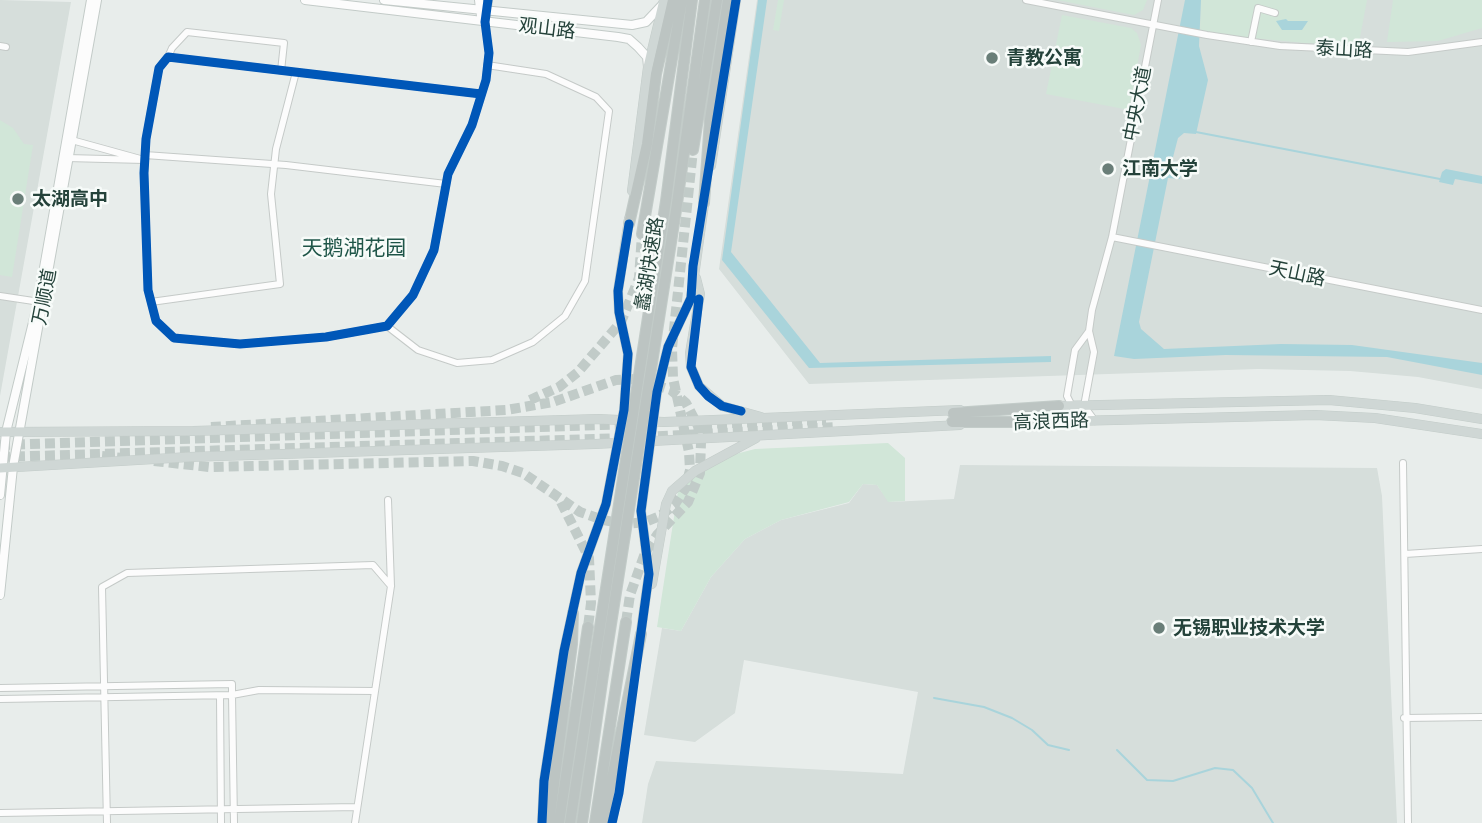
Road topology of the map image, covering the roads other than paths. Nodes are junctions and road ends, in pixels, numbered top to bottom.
1 (91, 0) edge
2 (97, 0) edge
3 (305, 0) edge
4 (384, 0) edge
5 (479, 0) edge
6 (488, 0) edge
7 (682, 0) edge
8 (692, 0) edge
9 (705, 0) edge
10 (717, 0) edge
11 (728, 0) edge
12 (736, 0) edge
13 (1026, 0) edge
14 (1158, 0) edge
15 (666, 1) edge
16 (344, 2) edge
17 (483, 11) junction
18 (1275, 13) dead end
19 (485, 22) junction
20 (1153, 25) junction
21 (1251, 42) junction
22 (1482, 42) edge
23 (168, 57) junction
24 (487, 65) junction
25 (648, 67) junction
26 (281, 71) junction
27 (296, 72) junction
28 (481, 94) junction
29 (69, 140) junction
30 (693, 150) tunnel mouth
31 (66, 158) junction
32 (144, 158) junction
33 (274, 165) junction
34 (446, 184) junction
35 (672, 202) junction
36 (704, 203) junction
37 (629, 224) junction
38 (642, 234) tunnel mouth
39 (1112, 237) junction
40 (693, 266) junction
41 (0, 296) edge
42 (41, 302) junction
43 (151, 302) junction
44 (1482, 310) edge
45 (387, 326) junction
46 (1088, 331) junction
47 (1084, 405) junction
48 (1059, 406) junction
49 (1072, 406) junction
50 (788, 419) junction
51 (1482, 419) edge
52 (622, 421) junction
53 (1094, 421) junction
54 (653, 422) junction
55 (1041, 422) junction
56 (1072, 422) junction
57 (19, 431) junction
58 (3, 432) edge
59 (1482, 434) edge
60 (760, 436) junction
61 (650, 440) junction
62 (619, 441) junction
63 (1403, 463) dead end
64 (13, 467) junction
65 (1, 468) edge
66 (0, 495) edge
67 (388, 500) dead end
68 (1482, 550) edge
69 (1405, 554) junction
70 (391, 586) junction
71 (0, 594) edge
72 (573, 613) junction
73 (643, 620) junction
74 (625, 622) tunnel mouth
75 (588, 627) tunnel mouth
76 (641, 634) junction
77 (598, 674) junction
78 (104, 684) junction
79 (0, 688) edge
80 (375, 691) junction
81 (232, 695) junction
82 (220, 696) junction
83 (105, 697) junction
84 (0, 699) edge
85 (1482, 717) edge
86 (1404, 718) junction
87 (357, 807) junction
88 (221, 810) junction
89 (234, 810) junction
90 (0, 813) edge
91 (107, 813) junction
92 (107, 823) edge
93 (221, 823) edge
94 (234, 823) edge
95 (355, 823) edge
96 (542, 823) edge
97 (549, 823) edge
98 (559, 823) edge
99 (570, 823) edge
100 (582, 823) edge
101 (595, 823) edge
102 (603, 823) edge
103 (612, 823) edge
104 (1408, 823) edge

1 - 29 street, 万顺道
2 - 29 street, 万顺道
3 - 16 street, 观山路
4 - 17 street, 观山路
5 - 17 street
6 - 17 street
7 - 38 highway
8 - 35 highway, 蠡湖快速路
9 - 35 highway, 蠡湖快速路
10 - 30 highway
11 - 36 highway
12 - 36 main road
13 - 20 street
14 - 20 street, 中央大道
15 - 17 street, 观山路
15 - 25 main road
15 - 37 highway
16 - 19 street, 观山路
17 - 19 street
18 - 21 street
19 - 24 street
19 - 25 street, 观山路
20 - 21 street, 泰山路
20 - 39 street, 中央大道
21 - 22 street, 泰山路
23 - 26 street
23 - 26 street
23 - 32 street
24 - 28 street
24 - 45 street
25 - 37 main road
26 - 27 street
27 - 28 street
27 - 33 street
28 - 34 street
29 - 31 street, 万顺道
29 - 32 street
31 - 32 street
31 - 42 street, 万顺道
32 - 33 street
32 - 43 street
33 - 34 street
33 - 43 street
34 - 45 street
35 - 77 highway, 蠡湖快速路, bridge
36 - 40 main road
37 - 52 main road
39 - 44 street, 天山路
39 - 46 street, 中央大道
40 - 50 main road
40 - 54 main road
41 - 42 street
42 - 57 street, 万顺道
42 - 58 street, 万顺道
43 - 45 street
46 - 47 street
46 - 49 street
47 - 49 main road, 高浪西路
47 - 51 main road, 高浪西路
47 - 53 street
48 - 49 main road, 高浪西路
48 - 50 main road, 高浪西路
48 - 55 highway
49 - 56 street
50 - 54 main road, 高浪西路
52 - 54 main road, 高浪西路
52 - 57 main road, 高浪西路
52 - 62 main road
53 - 56 main road, 高浪西路
53 - 59 main road, 高浪西路
54 - 61 main road
55 - 56 main road, 高浪西路
55 - 60 main road, 高浪西路
57 - 58 main road, 高浪西路
57 - 64 street, 万顺道
58 - 65 street, 万顺道
60 - 61 main road, 高浪西路
60 - 73 main road
61 - 62 main road, 高浪西路
61 - 73 main road
62 - 64 main road, 高浪西路
62 - 72 main road
63 - 69 street
64 - 65 main road, 高浪西路
64 - 71 street, 万顺道
65 - 66 street, 万顺道
67 - 70 street
68 - 69 street
69 - 86 street
70 - 78 street
70 - 80 street
72 - 96 main road
72 - 97 highway
73 - 76 main road
74 - 101 highway
75 - 98 highway
76 - 102 highway
76 - 103 main road
77 - 99 highway, 蠡湖快速路
77 - 100 highway, 蠡湖快速路
78 - 79 street
78 - 81 street
78 - 83 street
80 - 81 street
80 - 87 street
81 - 82 street
81 - 89 street
82 - 83 street
82 - 88 street
83 - 84 street
83 - 91 street
85 - 86 street
86 - 104 street
87 - 89 street
87 - 95 street
88 - 89 street
88 - 91 street
88 - 93 street
89 - 94 street
90 - 91 street
91 - 92 street

